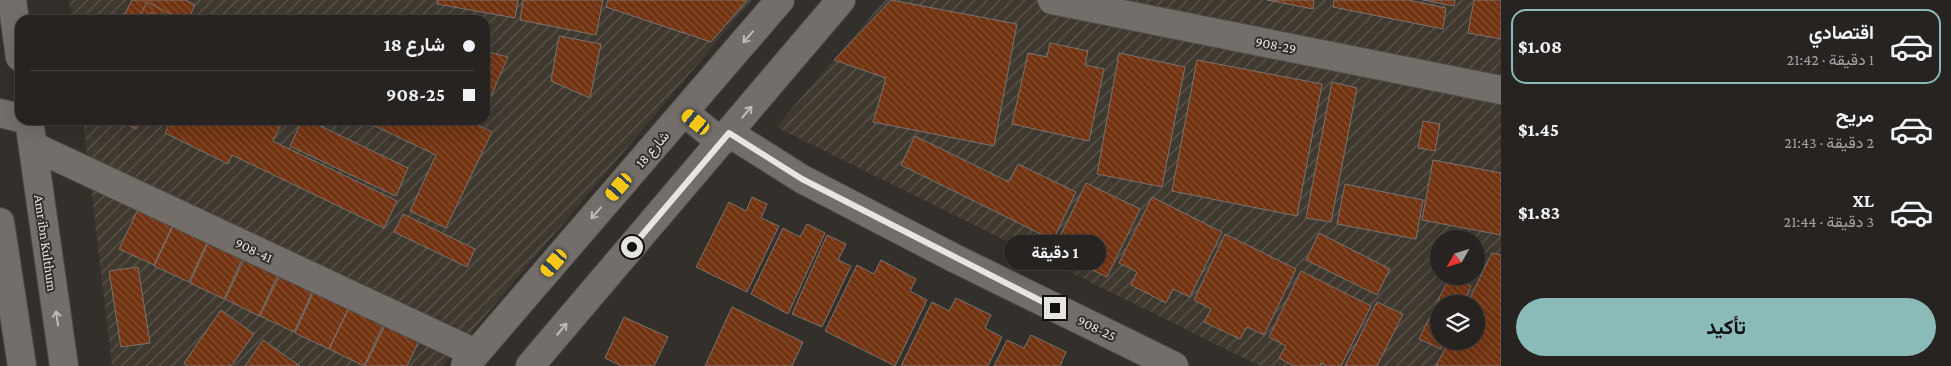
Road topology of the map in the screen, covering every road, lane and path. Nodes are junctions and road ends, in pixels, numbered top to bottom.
1 (12, 0) edge
2 (780, 0) edge
3 (841, 0) edge
4 (1052, 0) edge
5 (15, 21) edge
6 (1501, 90) edge
7 (684, 112) junction
8 (0, 113) edge
9 (15, 117) edge
10 (29, 127) edge
11 (725, 137) junction
12 (0, 222) edge
13 (470, 360) edge
14 (22, 366) edge
15 (64, 366) edge
16 (530, 366) edge
17 (1174, 366) edge

1 - 5 street
2 -> 7 street, شارع 18
11 -> 3 street
4 - 6 street, 908-29
7 - 11 street, 908-25
7 -> 13 street, شارع 18
8 - 9 street
10 - 13 street, 908-41
15 -> 10 street, Amr ibn Kulthum
16 -> 11 street
11 - 17 street, 908-25
12 - 14 street

